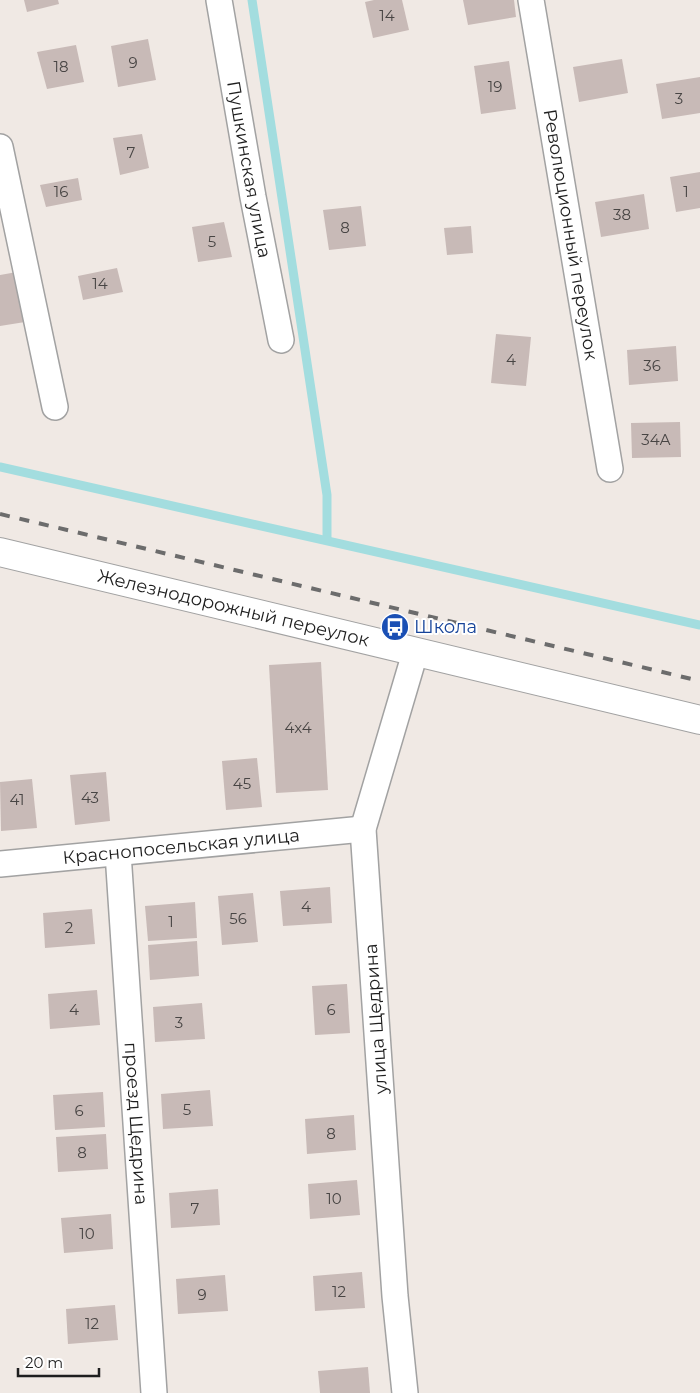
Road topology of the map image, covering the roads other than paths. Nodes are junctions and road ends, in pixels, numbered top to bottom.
1 (219, 0) edge
2 (531, 0) edge
3 (0, 147) edge
4 (281, 340) dead end
5 (56, 407) dead end
6 (610, 469) dead end
7 (0, 552) edge
8 (415, 653) junction
9 (700, 720) edge
10 (363, 829) junction
11 (118, 853) junction
12 (0, 864) edge
13 (154, 1393) edge
14 (405, 1393) edge

1 - 4 street, Пушкинская улица
2 - 6 street, Революционный переулок
3 - 5 street
7 - 8 street, Железнодорожный переулок
8 - 9 street, Железнодорожный переулок
8 - 10 street, улица Щедрина
10 - 11 street, Краснопосельская улица
10 - 14 street, улица Щедрина
11 - 12 street, Краснопосельская улица
11 - 13 street, проезд Щедрина

